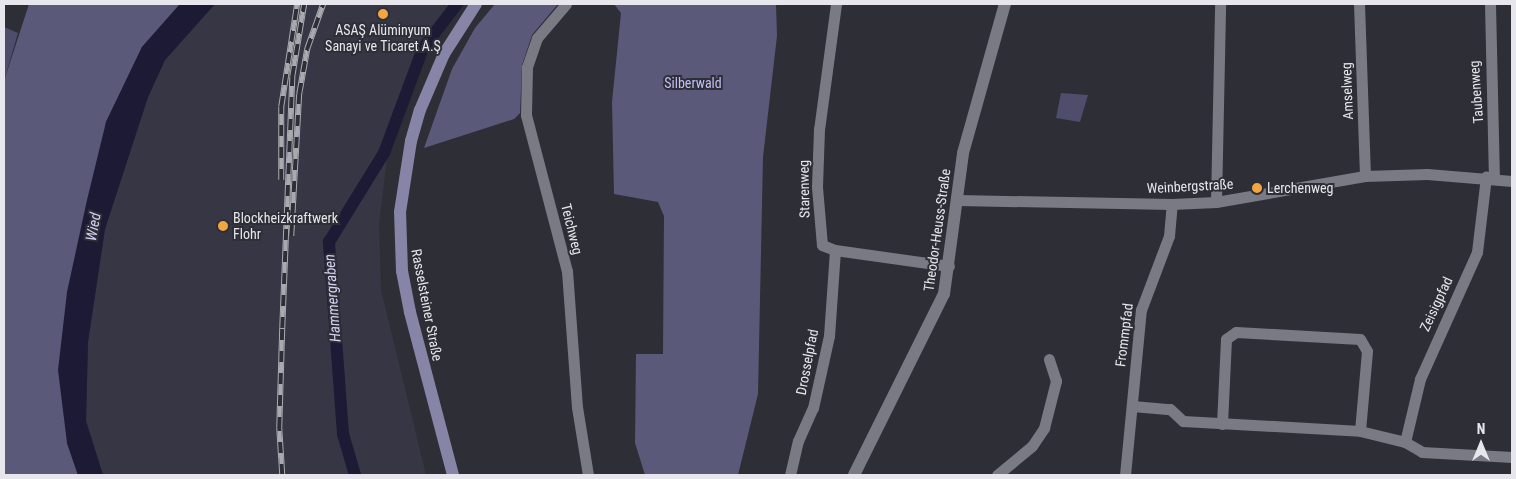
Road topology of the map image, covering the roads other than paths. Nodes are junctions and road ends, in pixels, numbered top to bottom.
1 (476, 4) edge
2 (566, 4) edge
3 (836, 4) edge
4 (1005, 4) edge
5 (1220, 4) edge
6 (1359, 4) edge
7 (1490, 4) edge
8 (1364, 176) junction
9 (1490, 178) junction
10 (1512, 181) edge
11 (958, 200) junction
12 (1216, 202) junction
13 (1172, 204) junction
14 (835, 250) junction
15 (949, 266) junction
16 (1050, 359) dead end
17 (1132, 406) junction
18 (1222, 424) junction
19 (1360, 431) junction
20 (1405, 442) junction
21 (1512, 457) edge
22 (453, 475) edge
23 (588, 475) edge
24 (790, 475) edge
25 (854, 475) edge
26 (997, 475) edge
27 (1125, 475) edge

1 - 22 main road, Rasselsteiner Straße
2 - 23 street, Teichweg
3 - 14 street, Starenweg
4 - 11 street, Theodor-Heuss-Straße
5 - 12 street
6 - 8 street, Amselweg
7 - 9 street, Taubenweg
8 - 9 street, Weinbergstraße
8 - 12 street, Weinbergstraße
9 - 10 street, Weinbergstraße
9 - 20 street, Zeisigpfad
11 - 13 street, Weinbergstraße
11 - 15 street, Theodor-Heuss-Straße
12 - 13 street, Weinbergstraße
13 - 17 street, Frommpfad
14 - 15 street
14 - 24 street, Drosselpfad
15 - 25 street, Theodor-Heuss-Straße
16 - 26 street
17 - 18 street
17 - 27 street, Frommpfad
18 - 19 street
18 - 19 street
19 - 20 street
20 - 21 street

